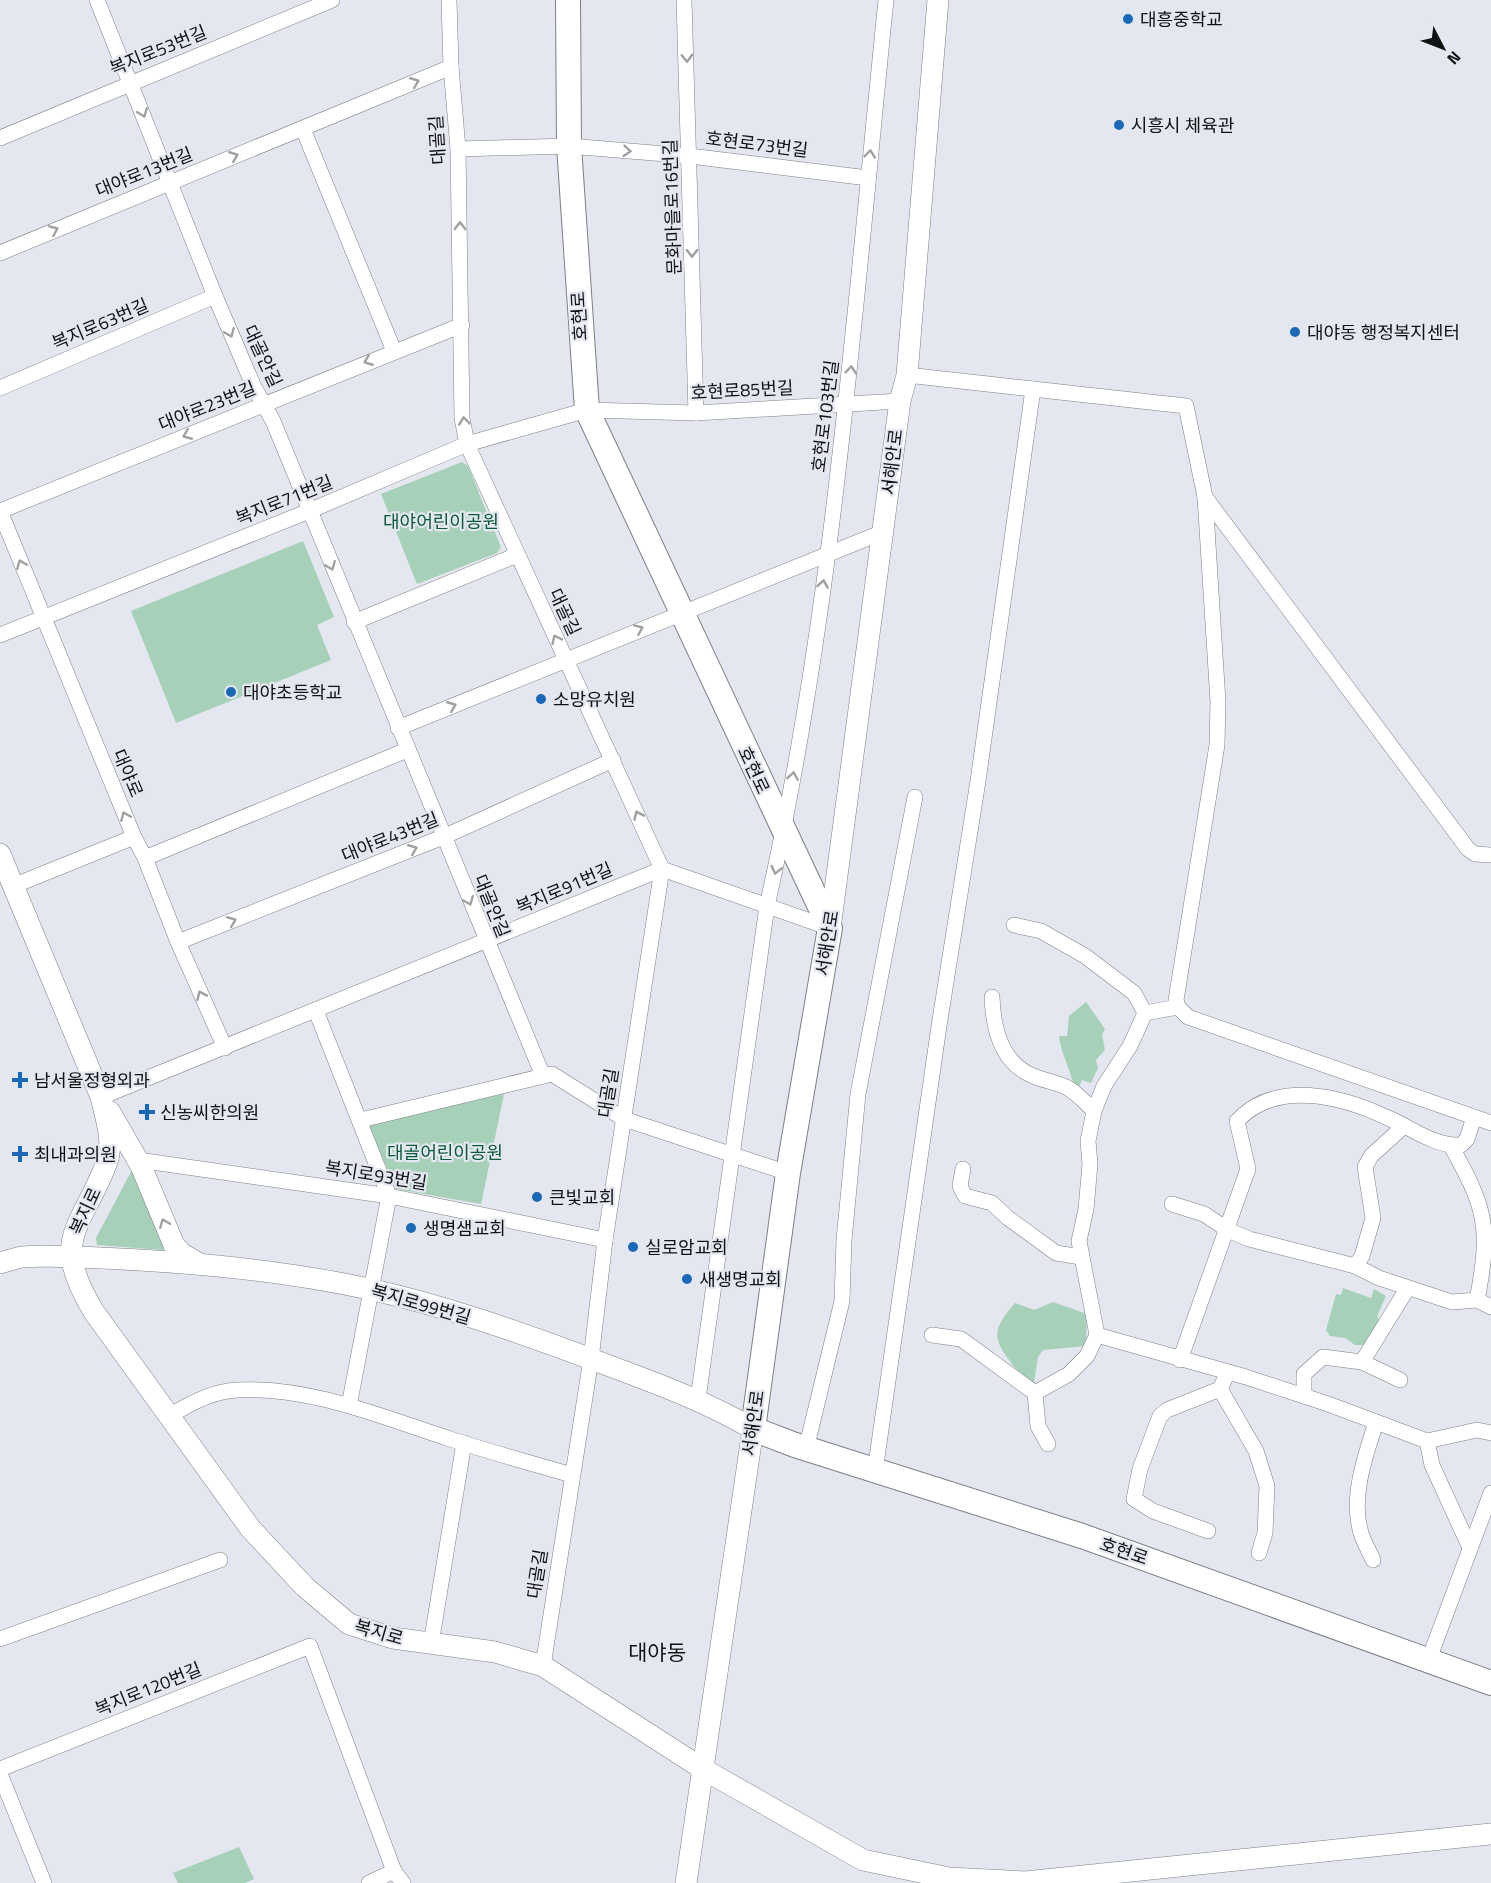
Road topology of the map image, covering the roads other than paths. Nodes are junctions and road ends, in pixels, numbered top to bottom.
1 (98, 0) edge
2 (332, 0) edge
3 (449, 0) edge
4 (568, 0) edge
5 (684, 0) edge
6 (886, 0) edge
7 (938, 0) edge
8 (451, 67) junction
9 (131, 82) junction
10 (303, 129) junction
11 (0, 138) edge
12 (569, 146) junction
13 (458, 149) junction
14 (690, 156) junction
15 (868, 178) junction
16 (169, 182) junction
17 (0, 253) edge
18 (214, 296) junction
19 (462, 325) junction
20 (394, 351) junction
21 (908, 375) junction
22 (0, 388) edge
23 (1033, 389) junction
24 (900, 400) junction
25 (264, 404) junction
26 (848, 404) junction
27 (586, 410) junction
28 (696, 413) junction
29 (467, 444) junction
30 (1205, 497) junction
31 (0, 511) edge
32 (309, 512) junction
33 (883, 532) junction
34 (828, 554) junction
35 (517, 555) junction
36 (681, 612) junction
37 (43, 617) junction
38 (354, 622) junction
39 (0, 635) edge
40 (566, 660) junction
41 (398, 728) junction
42 (407, 750) junction
43 (613, 760) junction
44 (915, 797) dead end
45 (784, 834) junction
46 (134, 837) junction
47 (443, 837) junction
48 (0, 854) edge
49 (1491, 855) edge
50 (145, 858) junction
51 (662, 869) junction
52 (13, 886) junction
53 (767, 906) junction
54 (1014, 925) dead end
55 (830, 928) junction
56 (178, 942) junction
57 (485, 942) junction
58 (992, 997) dead end
59 (1178, 1007) junction
60 (316, 1011) junction
61 (1145, 1013) junction
62 (225, 1048) junction
63 (543, 1076) junction
64 (101, 1097) junction
65 (1095, 1111) junction
66 (1474, 1117) junction
67 (624, 1119) junction
68 (361, 1120) junction
69 (1491, 1123) edge
70 (1404, 1126) junction
71 (1451, 1146) junction
72 (733, 1155) junction
73 (138, 1160) junction
74 (963, 1169) dead end
75 (788, 1173) junction
76 (389, 1196) junction
77 (1172, 1204) dead end
78 (1486, 1206) edge
79 (1228, 1230) junction
80 (605, 1240) junction
81 (71, 1257) junction
82 (1081, 1257) junction
83 (0, 1263) edge
84 (201, 1264) junction
85 (1355, 1266) junction
86 (371, 1289) junction
87 (1407, 1289) junction
88 (1477, 1300) junction
89 (1491, 1307) edge
90 (932, 1335) dead end
91 (1096, 1335) junction
92 (591, 1359) junction
93 (1180, 1360) junction
94 (1362, 1362) junction
95 (1228, 1372) junction
96 (1400, 1380) dead end
97 (1220, 1389) junction
98 (1035, 1393) junction
99 (1304, 1396) junction
100 (698, 1399) junction
101 (349, 1406) junction
102 (170, 1416) junction
103 (1376, 1422) junction
104 (753, 1429) junction
105 (1491, 1433) edge
106 (1427, 1441) junction
107 (464, 1443) junction
108 (1048, 1444) dead end
109 (806, 1449) junction
110 (875, 1471) junction
111 (572, 1474) junction
112 (1491, 1493) edge
113 (1208, 1531) dead end
114 (1470, 1548) junction
115 (1259, 1553) dead end
116 (220, 1560) dead end
117 (1373, 1560) dead end
118 (0, 1639) edge
119 (431, 1644) junction
120 (1429, 1659) junction
121 (543, 1666) junction
122 (1491, 1683) edge
123 (0, 1769) edge
124 (703, 1769) junction
125 (0, 1774) edge
126 (1491, 1834) edge
127 (399, 1877) edge
128 (44, 1883) edge
129 (369, 1883) edge
130 (686, 1883) edge

1 - 9 street, 대골안길
2 - 9 street, 복지로53번길
3 - 8 street, 대골길
4 - 12 main road, 호현로
5 -> 14 street, 문화마을로16번길
15 -> 6 street, 호현로103번길
7 - 21 street, 서해안로
10 -> 8 street, 대야로13번길
8 - 13 street, 대골길
9 - 11 street, 복지로53번길
9 -> 16 street, 대골안길
16 -> 10 street, 대야로13번길
10 - 20 street
12 - 13 street, 호현로73번길
12 -> 14 street, 호현로73번길
12 - 27 main road, 호현로
19 -> 13 street, 대골길
14 - 15 street, 호현로73번길
14 -> 28 street, 문화마을로16번길
26 -> 15 street, 호현로103번길
17 -> 16 street, 대야로13번길
16 - 18 street, 대골안길
18 - 22 street, 복지로63번길
18 -> 25 street, 대골안길
19 - 20 street, 대야로23번길
29 -> 19 street, 대골길
20 -> 25 street, 대야로23번길
21 - 23 street
21 - 24 street, 서해안로
23 - 30 street
23 - 110 street
24 - 26 street, 호현로85번길
24 - 33 street, 서해안로
25 -> 31 street, 대야로23번길
25 - 32 street, 대골안길
26 - 28 street, 호현로85번길
26 - 34 street, 호현로103번길
27 - 28 street, 호현로85번길
27 - 29 street, 복지로71번길
27 - 36 main road, 호현로
29 - 32 street, 복지로71번길
29 - 35 street, 대골길
30 - 49 street
30 - 59 street
37 -> 31 street, 대야로
32 - 37 street, 복지로71번길
32 -> 38 street, 대골안길
33 - 34 street
33 - 55 street, 서해안로
34 - 36 street
45 -> 34 street, 호현로103번길
35 - 38 street
40 -> 35 street, 대골길
40 -> 36 street
36 - 45 main road, 호현로
37 - 39 street, 복지로71번길
46 -> 37 street, 대야로
38 - 41 street, 대골안길
41 -> 40 street
40 - 43 street, 대골길
41 - 42 street, 대골안길
42 - 47 street, 대골안길
42 - 50 street
43 - 47 street, 대야로43번길
51 -> 43 street, 대골길
44 - 109 street
45 -> 53 street, 호현로103번길
45 - 55 main road, 호현로
46 - 50 street, 대야로
46 - 52 street
56 -> 47 street, 대야로43번길
47 -> 57 street, 대골안길
48 - 52 street, 복지로
50 - 56 street, 대야로
51 - 53 street
51 - 57 street, 복지로91번길
51 - 67 street, 대골길
52 - 64 street, 복지로
53 - 55 street
53 - 72 street, 호현로103번길
54 - 61 street
55 - 75 main road, 서해안로
62 -> 56 street, 대야로
57 - 60 street, 복지로91번길
57 - 63 street, 대골안길
58 - 65 street
59 - 61 street
59 - 66 street
60 - 62 street, 복지로91번길
60 - 68 street
61 - 65 street
62 - 64 street, 복지로91번길
63 - 67 street
63 - 68 street
64 - 73 street
64 - 81 street, 복지로
65 - 82 street
66 - 69 street
66 - 71 street
67 - 72 street
67 - 80 street, 대골길
68 - 76 street
70 - 71 street
70 - 79 street
70 - 85 street
71 - 78 street
72 - 75 street
72 - 100 street, 호현로103번길
73 - 76 street, 복지로93번길
84 -> 73 street
74 - 82 street
75 - 104 main road, 서해안로
76 - 80 street, 복지로93번길
76 - 86 street
77 - 79 street
78 - 88 street
79 - 85 street
79 - 93 street
80 - 92 street, 대골길
81 - 83 street, 복지로99번길
81 - 84 street, 복지로99번길
81 - 102 street, 복지로
82 - 91 street
84 - 86 street, 복지로99번길
85 - 87 street
86 - 92 street, 복지로99번길
86 - 101 street
87 - 88 street
87 - 94 street
88 - 89 street
90 - 98 street
91 - 93 street
91 - 98 street
92 - 100 street, 복지로99번길
92 - 111 street, 대골길
93 - 95 street
94 - 96 street
94 - 99 street
95 - 97 street
95 - 99 street
97 - 113 street
97 - 115 street
98 - 108 street
99 - 103 street
100 - 104 street, 복지로99번길
101 - 102 street
101 - 107 street
102 - 119 street, 복지로
103 - 106 street
103 - 117 street
104 - 109 main road, 호현로
104 - 124 street, 서해안로
105 - 106 street
106 - 114 street
107 - 111 street
107 - 119 street
109 - 110 main road, 호현로
110 - 120 main road, 호현로
111 - 121 street, 대골길
112 - 114 street
114 - 120 street
116 - 118 street
119 - 121 street, 복지로
120 - 122 main road, 호현로
121 - 124 street, 복지로
123 - 127 street, 복지로120번길
124 - 126 street, 복지로
124 - 130 street, 서해안로
125 - 128 street
127 - 129 street

